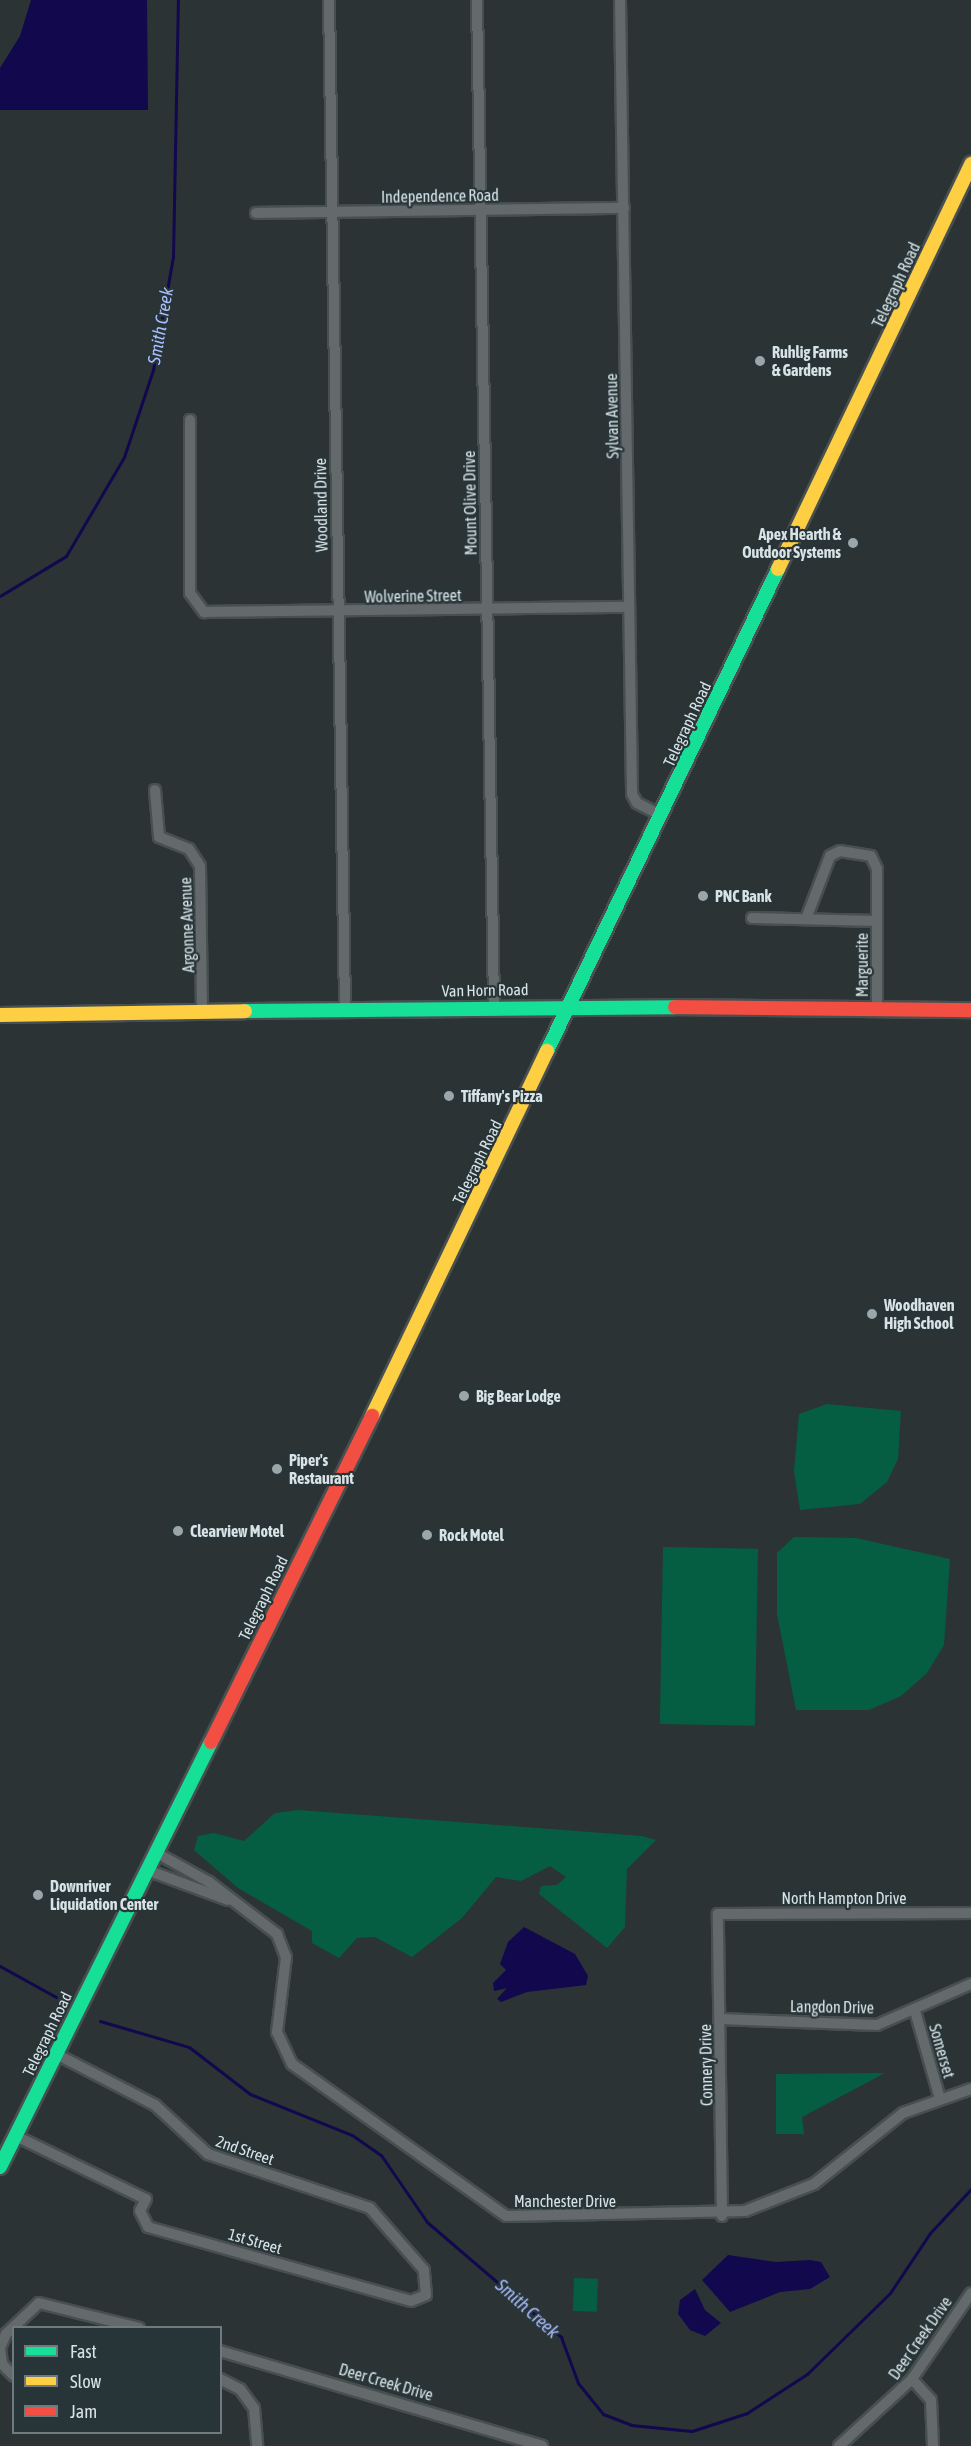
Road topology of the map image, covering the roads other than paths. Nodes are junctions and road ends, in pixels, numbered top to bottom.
1 (328, 0) edge
2 (477, 0) edge
3 (620, 0) edge
4 (971, 164) edge
5 (624, 208) junction
6 (480, 210) junction
7 (256, 213) dead end
8 (333, 213) junction
9 (190, 420) dead end
10 (629, 607) junction
11 (488, 609) junction
12 (339, 612) junction
13 (155, 790) dead end
14 (662, 816) junction
15 (752, 918) dead end
16 (806, 919) junction
17 (877, 921) junction
18 (494, 1006) junction
19 (570, 1006) junction
20 (345, 1009) junction
21 (877, 1009) junction
22 (971, 1010) edge
23 (202, 1012) junction
24 (0, 1015) edge
25 (155, 1852) junction
26 (147, 1870) junction
27 (234, 1902) junction
28 (971, 1913) edge
29 (718, 1914) joint
30 (971, 1984) edge
31 (915, 2011) junction
32 (720, 2019) junction
33 (56, 2054) junction
34 (971, 2089) edge
35 (940, 2098) junction
36 (16, 2136) junction
37 (0, 2168) edge
38 (376, 2216) joint
39 (722, 2216) junction
40 (971, 2294) edge
41 (132, 2326) edge
42 (3, 2333) edge
43 (0, 2348) edge
44 (222, 2352) edge
45 (12, 2374) edge
46 (912, 2379) junction
47 (222, 2380) edge
48 (520, 2442) edge
49 (257, 2446) edge
50 (542, 2446) edge
51 (839, 2446) edge
52 (933, 2446) edge

1 - 8 street, Woodland Drive
2 - 6 street, Mount Olive Drive
3 - 5 street, Sylvan Avenue
4 - 14 main road, Telegraph Road
5 - 6 street, Independence Road
5 - 10 street, Sylvan Avenue
6 - 8 street, Independence Road
6 - 11 street, Mount Olive Drive
7 - 8 street, Independence Road
8 - 12 street, Woodland Drive
9 - 12 street, Wolverine Street
10 - 11 street, Wolverine Street
10 - 14 street, Sylvan Avenue
11 - 12 street, Wolverine Street
11 - 18 street, Mount Olive Drive
12 - 20 street, Woodland Drive
13 - 23 street, Argonne Avenue
14 - 19 main road, Telegraph Road
15 - 16 street, Marguerite
16 - 17 street, Marguerite
16 - 17 street, Marguerite
17 - 21 street, Marguerite
18 - 19 main road, Van Horn Road
18 - 20 main road, Van Horn Road
19 - 21 main road, Van Horn Road
19 - 25 main road, Telegraph Road
20 - 23 main road, Van Horn Road
21 - 22 main road, Van Horn Road
23 - 24 main road, Van Horn Road
25 - 26 main road, Telegraph Road
25 - 27 street, Manchester Drive
26 - 27 street, Manchester Drive
26 - 33 main road, Telegraph Road
27 - 39 street, Manchester Drive
28 - 29 street, North Hampton Drive
29 - 32 street, Connery Drive
30 - 31 street, Langdon Drive
31 - 32 street, Langdon Drive
31 - 35 street, Somerset
32 - 39 street, Connery Drive
33 - 36 main road, Telegraph Road
33 - 38 street, 2nd Street
34 - 35 street, Manchester Drive
35 - 39 street, Manchester Drive
36 - 37 main road, Telegraph Road
36 - 38 street, 1st Street
40 - 46 street, Deer Creek Drive
41 - 42 street
42 - 43 street
43 - 45 street
44 - 48 street, Deer Creek Drive
46 - 51 street, Deer Creek Drive
46 - 52 street
47 - 49 street
48 - 50 street, Deer Creek Drive

